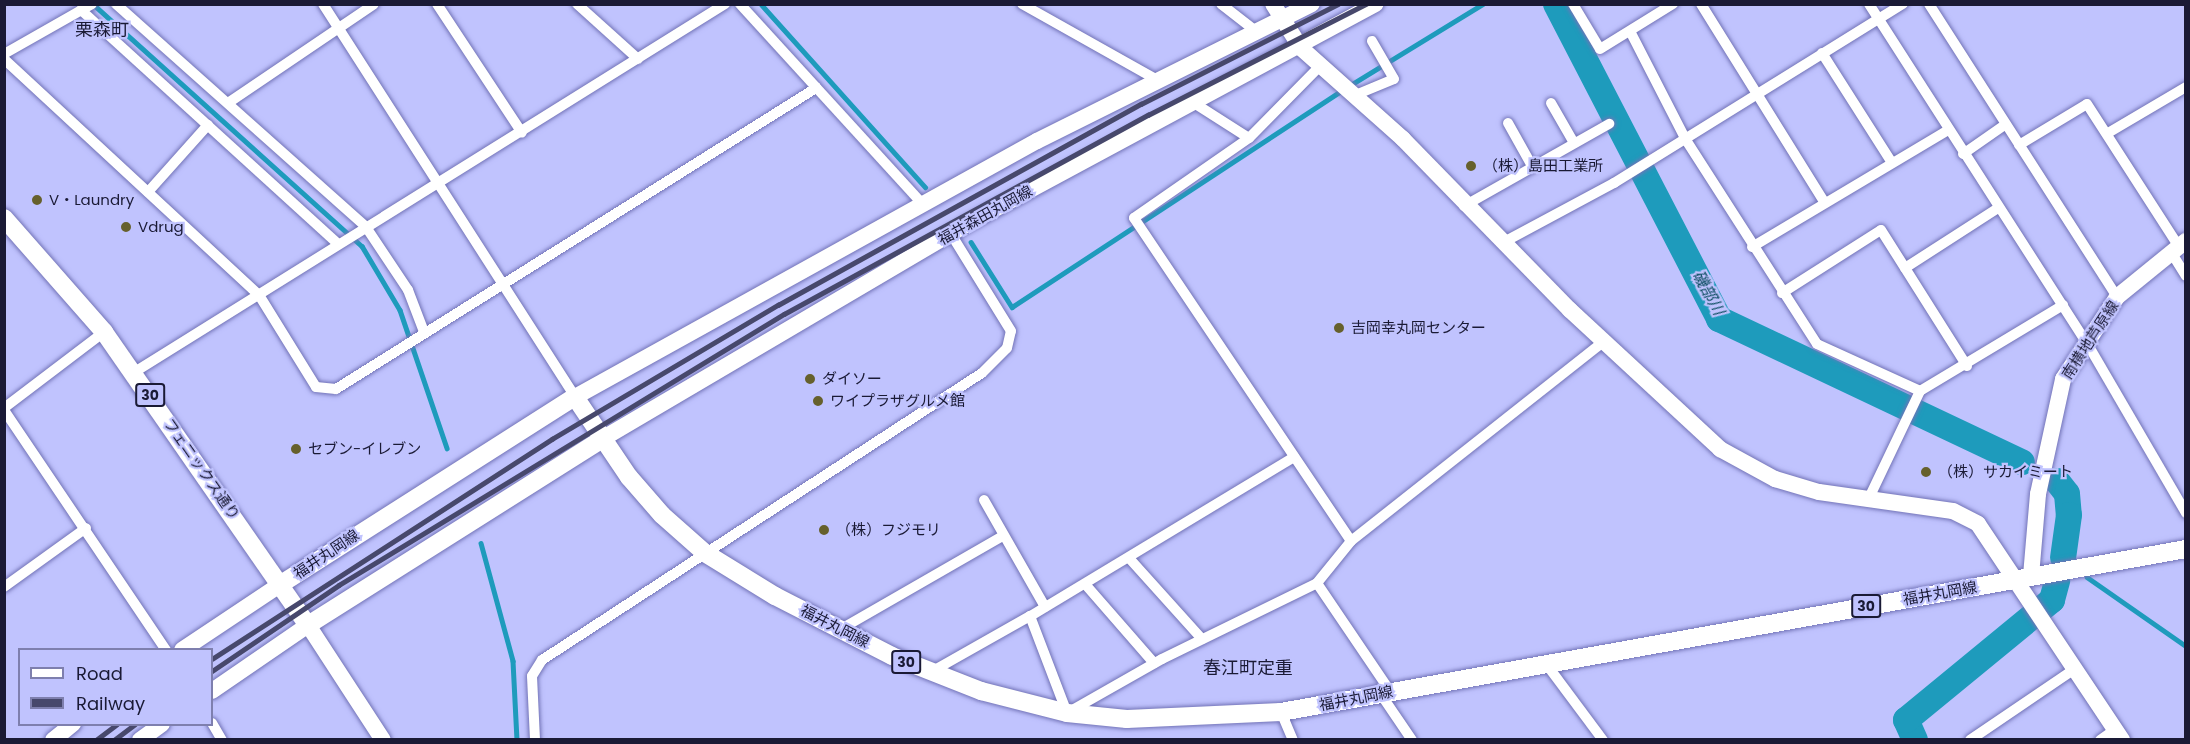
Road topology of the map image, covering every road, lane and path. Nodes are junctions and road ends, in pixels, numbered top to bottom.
1 (92, 4) edge
2 (116, 4) edge
3 (323, 4) edge
4 (374, 4) edge
5 (437, 4) edge
6 (577, 4) edge
7 (725, 4) edge
8 (740, 4) edge
9 (1022, 4) edge
10 (1221, 4) edge
11 (1273, 4) edge
12 (1312, 4) edge
13 (1376, 4) edge
14 (1573, 4) edge
15 (1674, 4) edge
16 (1701, 4) edge
17 (1869, 4) edge
18 (1903, 4) edge
19 (1929, 4) edge
20 (81, 10) junction
21 (1878, 19) junction
22 (1282, 20) junction
23 (339, 28) junction
24 (1257, 32) junction
25 (1631, 33) junction
26 (1372, 41) dead end
27 (1301, 48) junction
28 (1822, 53) junction
29 (4, 56) edge
30 (638, 59) junction
31 (1320, 66) junction
32 (1159, 81) junction
33 (816, 88) junction
34 (2184, 91) edge
35 (1756, 92) junction
36 (1353, 96) junction
37 (228, 103) junction
38 (1194, 103) junction
39 (1551, 103) dead end
40 (1508, 123) dead end
41 (1609, 124) dead end
42 (2006, 124) junction
43 (207, 125) junction
44 (1948, 130) junction
45 (522, 133) junction
46 (2108, 133) junction
47 (1249, 138) junction
48 (1686, 140) junction
49 (1574, 143) junction
50 (2019, 145) junction
51 (1963, 154) junction
52 (1892, 163) junction
53 (1532, 166) junction
54 (441, 184) junction
55 (148, 192) junction
56 (922, 203) junction
57 (1825, 203) junction
58 (1464, 206) junction
59 (1998, 208) junction
60 (4, 218) edge
61 (366, 227) junction
62 (951, 234) junction
63 (1504, 242) junction
64 (338, 243) junction
65 (2178, 246) edge
66 (1752, 247) junction
67 (1905, 268) junction
68 (2186, 276) edge
69 (503, 283) junction
70 (1782, 293) junction
71 (259, 295) junction
72 (2117, 297) junction
73 (2063, 305) junction
74 (104, 332) junction
75 (424, 332) junction
76 (1603, 342) junction
77 (2087, 343) junction
78 (1967, 366) junction
79 (133, 373) junction
80 (1917, 396) junction
81 (575, 397) junction
82 (4, 409) edge
83 (602, 439) junction
84 (1294, 457) junction
85 (2181, 495) edge
86 (1869, 498) junction
87 (984, 500) dead end
88 (2186, 513) edge
89 (86, 528) junction
90 (1004, 536) junction
91 (1351, 541) junction
92 (2186, 549) edge
93 (705, 553) junction
94 (1129, 558) junction
95 (2025, 578) junction
96 (1317, 583) junction
97 (281, 584) junction
98 (1084, 584) junction
99 (4, 587) edge
100 (1045, 607) junction
101 (1029, 616) junction
102 (308, 625) junction
103 (841, 629) junction
104 (1202, 639) junction
105 (165, 648) edge
106 (185, 648) edge
107 (1154, 663) junction
108 (1547, 664) junction
109 (2076, 668) junction
110 (930, 673) junction
111 (213, 690) edge
112 (1385, 692) junction
113 (1281, 712) junction
114 (1067, 713) junction
115 (213, 725) edge
116 (70, 726) edge
117 (159, 726) edge
118 (2119, 734) edge
119 (1603, 739) edge
120 (53, 740) edge
121 (140, 740) edge
122 (222, 740) edge
123 (383, 740) edge
124 (535, 740) edge
125 (1293, 740) edge
126 (1412, 740) edge
127 (1970, 740) edge
128 (2100, 740) edge

1 - 20 street
2 - 37 street
3 - 23 street
4 - 23 street
5 - 45 street
6 - 30 street
7 - 30 street
8 - 33 street
9 - 32 street
10 - 24 street
11 - 22 main road
12 - 22 main road
13 - 27 main road, 福井森田丸岡線
14 - 25 street
15 - 25 street
16 - 35 street
17 - 21 street
18 - 21 street
19 - 42 street
20 - 29 street
20 - 43 street
21 - 28 street
21 - 44 street
22 - 24 main road
22 - 27 main road
23 - 37 street
23 - 54 street
24 - 32 main road
25 - 48 street
26 - 36 street
27 - 31 main road
27 - 38 main road, 福井森田丸岡線
28 - 35 street
28 - 52 street
29 - 55 street
30 - 45 street
31 - 36 main road
31 - 47 street
32 - 56 main road
33 - 56 street
33 - 69 street
34 - 46 street
35 - 48 street
35 - 57 street
36 - 58 main road
37 - 61 street
38 - 47 street
38 - 62 main road, 福井森田丸岡線
39 - 49 street
40 - 53 street
41 - 49 street
42 - 50 street
42 - 51 street
43 - 55 street
43 - 64 street
44 - 51 street
44 - 52 street
45 - 54 street
46 - 50 street
46 - 65 street
47 - 84 street
48 - 63 street
48 - 66 street
49 - 53 street
50 - 72 street
51 - 59 street
52 - 57 street
53 - 58 street
54 - 61 street
54 - 69 street
55 - 71 street
56 - 81 main road
57 - 66 street
58 - 63 main road
59 - 67 street
59 - 73 street
60 - 74 main road, フェニックス通り / 30
61 - 64 street
61 - 75 street
62 - 83 main road, 福井森田丸岡線
62 - 93 street
63 - 76 main road
64 - 71 street
65 - 68 street
65 - 72 main road, 南横地芦原線
66 - 70 street
67 - 70 street
67 - 78 street
69 - 75 street
69 - 81 street
70 - 80 street
71 - 75 street
71 - 79 street
72 - 77 main road, 南横地芦原線
73 - 77 street
73 - 78 street
74 - 79 main road, フェニックス通り / 30
74 - 82 street
76 - 86 main road
76 - 91 street
77 - 85 street
77 - 95 main road, 南横地芦原線
78 - 80 street
79 - 97 main road, フェニックス通り / 30
80 - 86 street
81 - 83 main road, 福井丸岡線 / 30
81 - 97 main road, 福井丸岡線
82 - 89 street
83 - 93 main road, 福井丸岡線 / 30
83 - 102 main road
84 - 91 street
84 - 94 street
85 - 88 street
86 - 95 main road
87 - 90 street
89 - 99 street
89 - 105 street
90 - 100 street
90 - 103 street
91 - 96 street
92 - 95 main road, 福井丸岡線 / 30
93 - 103 main road, 福井丸岡線 / 30
93 - 124 street
94 - 98 street
94 - 104 street
95 - 108 main road, 福井丸岡線 / 30
95 - 109 main road
96 - 104 street
96 - 112 street
97 - 102 main road, 福井丸岡線 / 30
97 - 106 main road
98 - 100 street
98 - 107 street
100 - 101 street
101 - 110 street
101 - 114 street
102 - 111 main road
102 - 123 main road
103 - 110 main road, 福井丸岡線 / 30
104 - 107 street
107 - 114 street
108 - 112 main road, 福井丸岡線 / 30
108 - 119 street
109 - 118 main road
109 - 127 street
110 - 114 main road, 福井丸岡線 / 30
112 - 113 main road, 福井丸岡線 / 30
112 - 126 street
113 - 114 main road, 福井丸岡線 / 30
113 - 125 street
115 - 122 street
116 - 120 main road
117 - 121 main road
118 - 128 street

